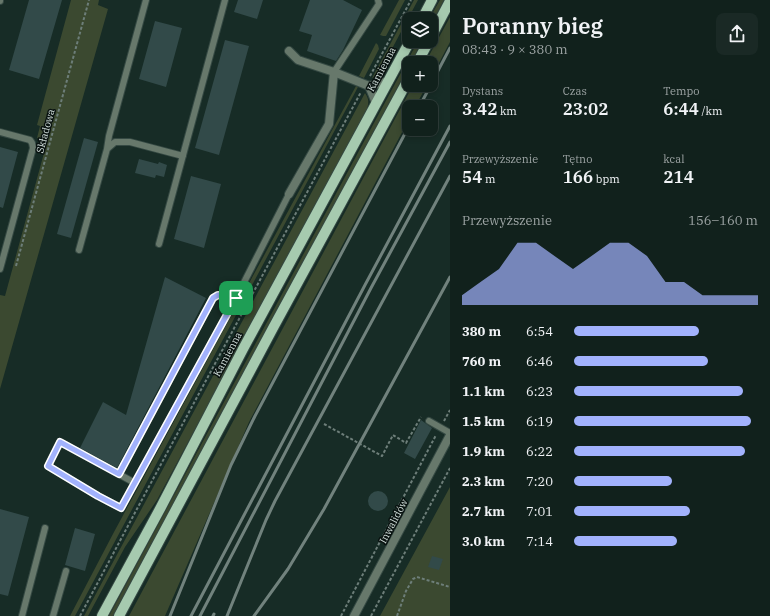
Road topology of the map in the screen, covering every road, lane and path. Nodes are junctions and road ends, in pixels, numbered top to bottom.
1 (89, 0) edge
2 (146, 0) edge
3 (225, 0) edge
4 (378, 0) edge
5 (411, 0) edge
6 (432, 0) edge
7 (450, 1) edge
8 (426, 12) edge
9 (438, 24) edge
10 (406, 48) edge
11 (289, 51) dead end
12 (334, 72) junction
13 (389, 81) junction
14 (367, 85) junction
15 (402, 91) edge
16 (376, 103) junction
17 (0, 132) edge
18 (107, 149) junction
19 (183, 156) junction
20 (289, 194) joint
21 (159, 244) dead end
22 (79, 250) dead end
23 (16, 266) dead end
24 (0, 269) edge
25 (236, 298) junction
26 (450, 410) edge
27 (428, 421) joint
28 (324, 424) dead end
29 (440, 428) junction
30 (450, 434) edge
31 (450, 468) edge
32 (119, 474) junction
33 (135, 483) junction
34 (45, 528) dead end
35 (66, 571) dead end
36 (450, 587) edge
37 (22, 616) edge
38 (53, 616) edge
39 (80, 616) edge
40 (102, 616) edge
41 (119, 616) edge
42 (340, 616) edge
43 (354, 616) edge
44 (371, 616) edge
45 (397, 616) edge

1 - 23 path, Składowa
2 - 18 lane
3 - 19 lane
4 - 12 lane
5 - 14 path
6 - 8 main road
7 - 9 main road
10 - 13 main road, Kamienna
11 - 12 street
12 - 14 street
12 - 20 street
13 - 14 street
13 - 16 main road, Kamienna
14 - 16 street
14 - 39 path
15 - 41 main road
16 - 40 main road, Kamienna
17 - 24 lane
18 - 19 lane
18 - 22 lane
19 - 21 lane
20 - 25 lane
25 - 32 lane
25 - 33 lane
26 - 29 path
27 - 28 path
27 - 29 lane
29 - 30 lane
29 - 42 path
30 - 43 street, Inwalidów
31 - 44 path
32 - 33 lane
32 - 33 lane
34 - 37 lane
35 - 38 lane
36 - 45 path

